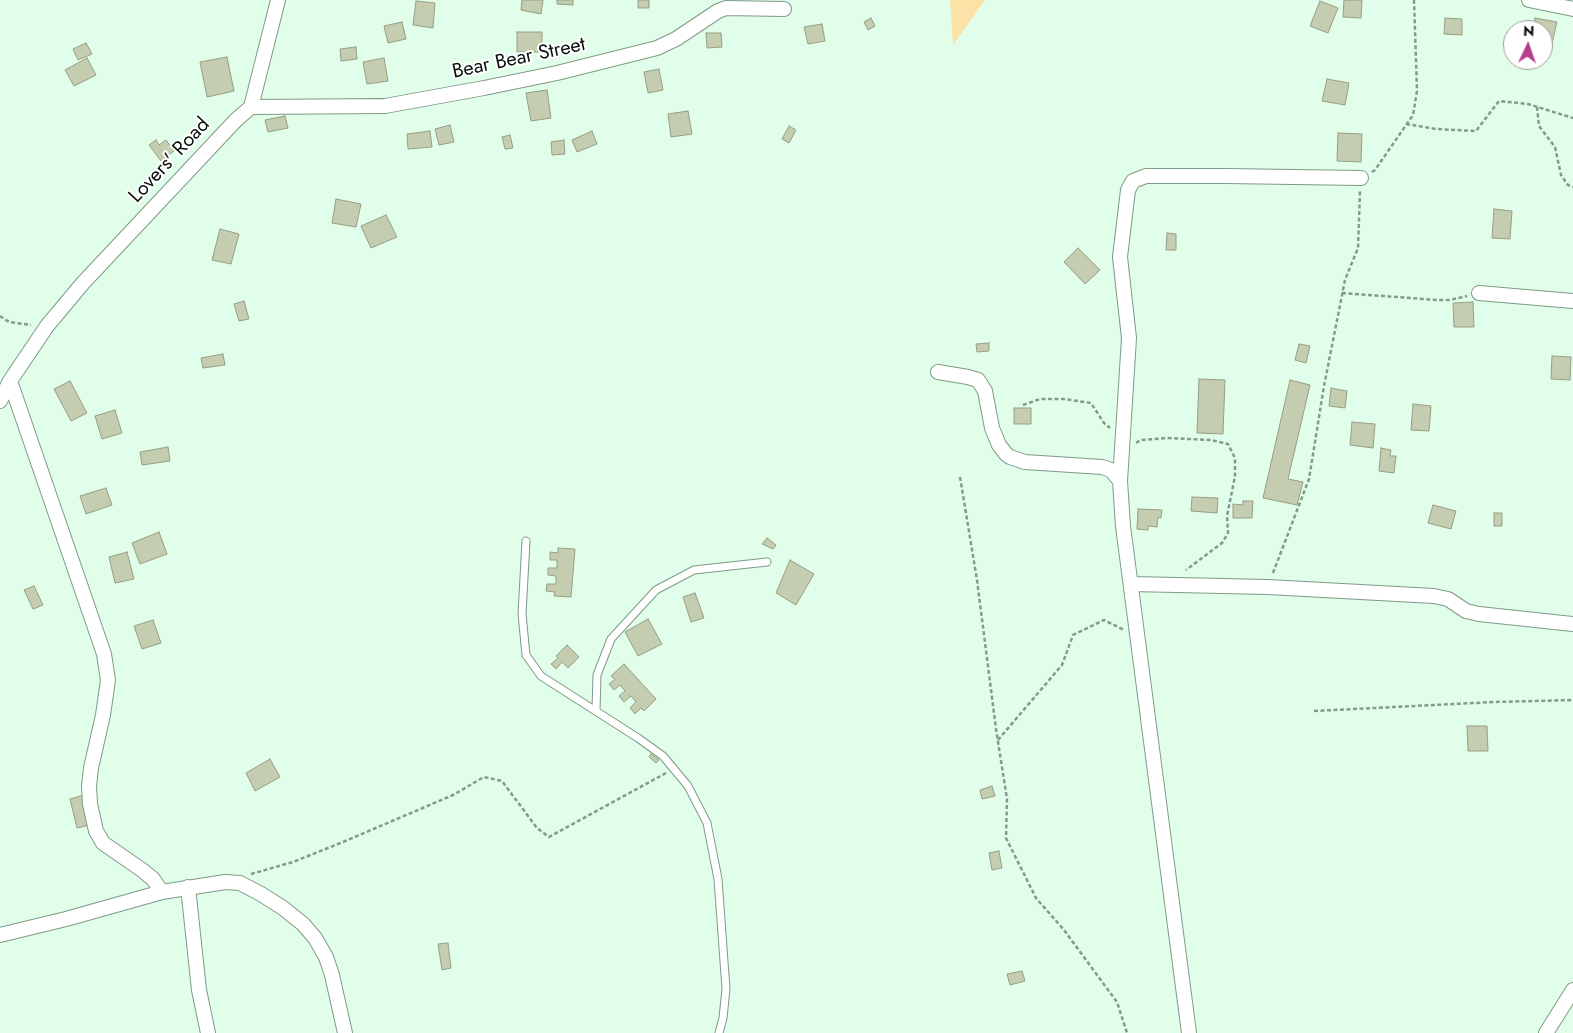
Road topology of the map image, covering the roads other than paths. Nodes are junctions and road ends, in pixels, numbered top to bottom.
1 (278, 0) edge
2 (1529, 0) edge
3 (1573, 9) edge
4 (784, 10) dead end
5 (251, 108) junction
6 (1361, 178) road end
7 (1479, 294) road end
8 (1573, 301) edge
9 (938, 372) dead end
10 (10, 382) junction
11 (0, 401) edge
12 (1120, 481) junction
13 (526, 541) dead end
14 (767, 562) dead end
15 (1132, 584) junction
16 (1573, 624) edge
17 (596, 711) junction
18 (188, 887) junction
19 (162, 892) junction
20 (0, 935) edge
21 (1573, 990) edge
22 (208, 1033) edge
23 (344, 1033) edge
24 (719, 1033) edge
25 (1189, 1033) edge
26 (1546, 1033) edge

1 - 5 street
2 - 3 street
4 - 5 street, Bear Bear Street
5 - 10 street, Lovers' Road
6 - 12 street
7 - 8 street
9 - 12 street
10 - 11 street, Lovers' Road
10 - 19 street
12 - 15 street
13 - 17 lane
14 - 17 lane
15 - 16 street
15 - 25 street
17 - 24 lane
18 - 19 street
18 - 22 street
18 - 23 street
19 - 20 street
21 - 26 street

